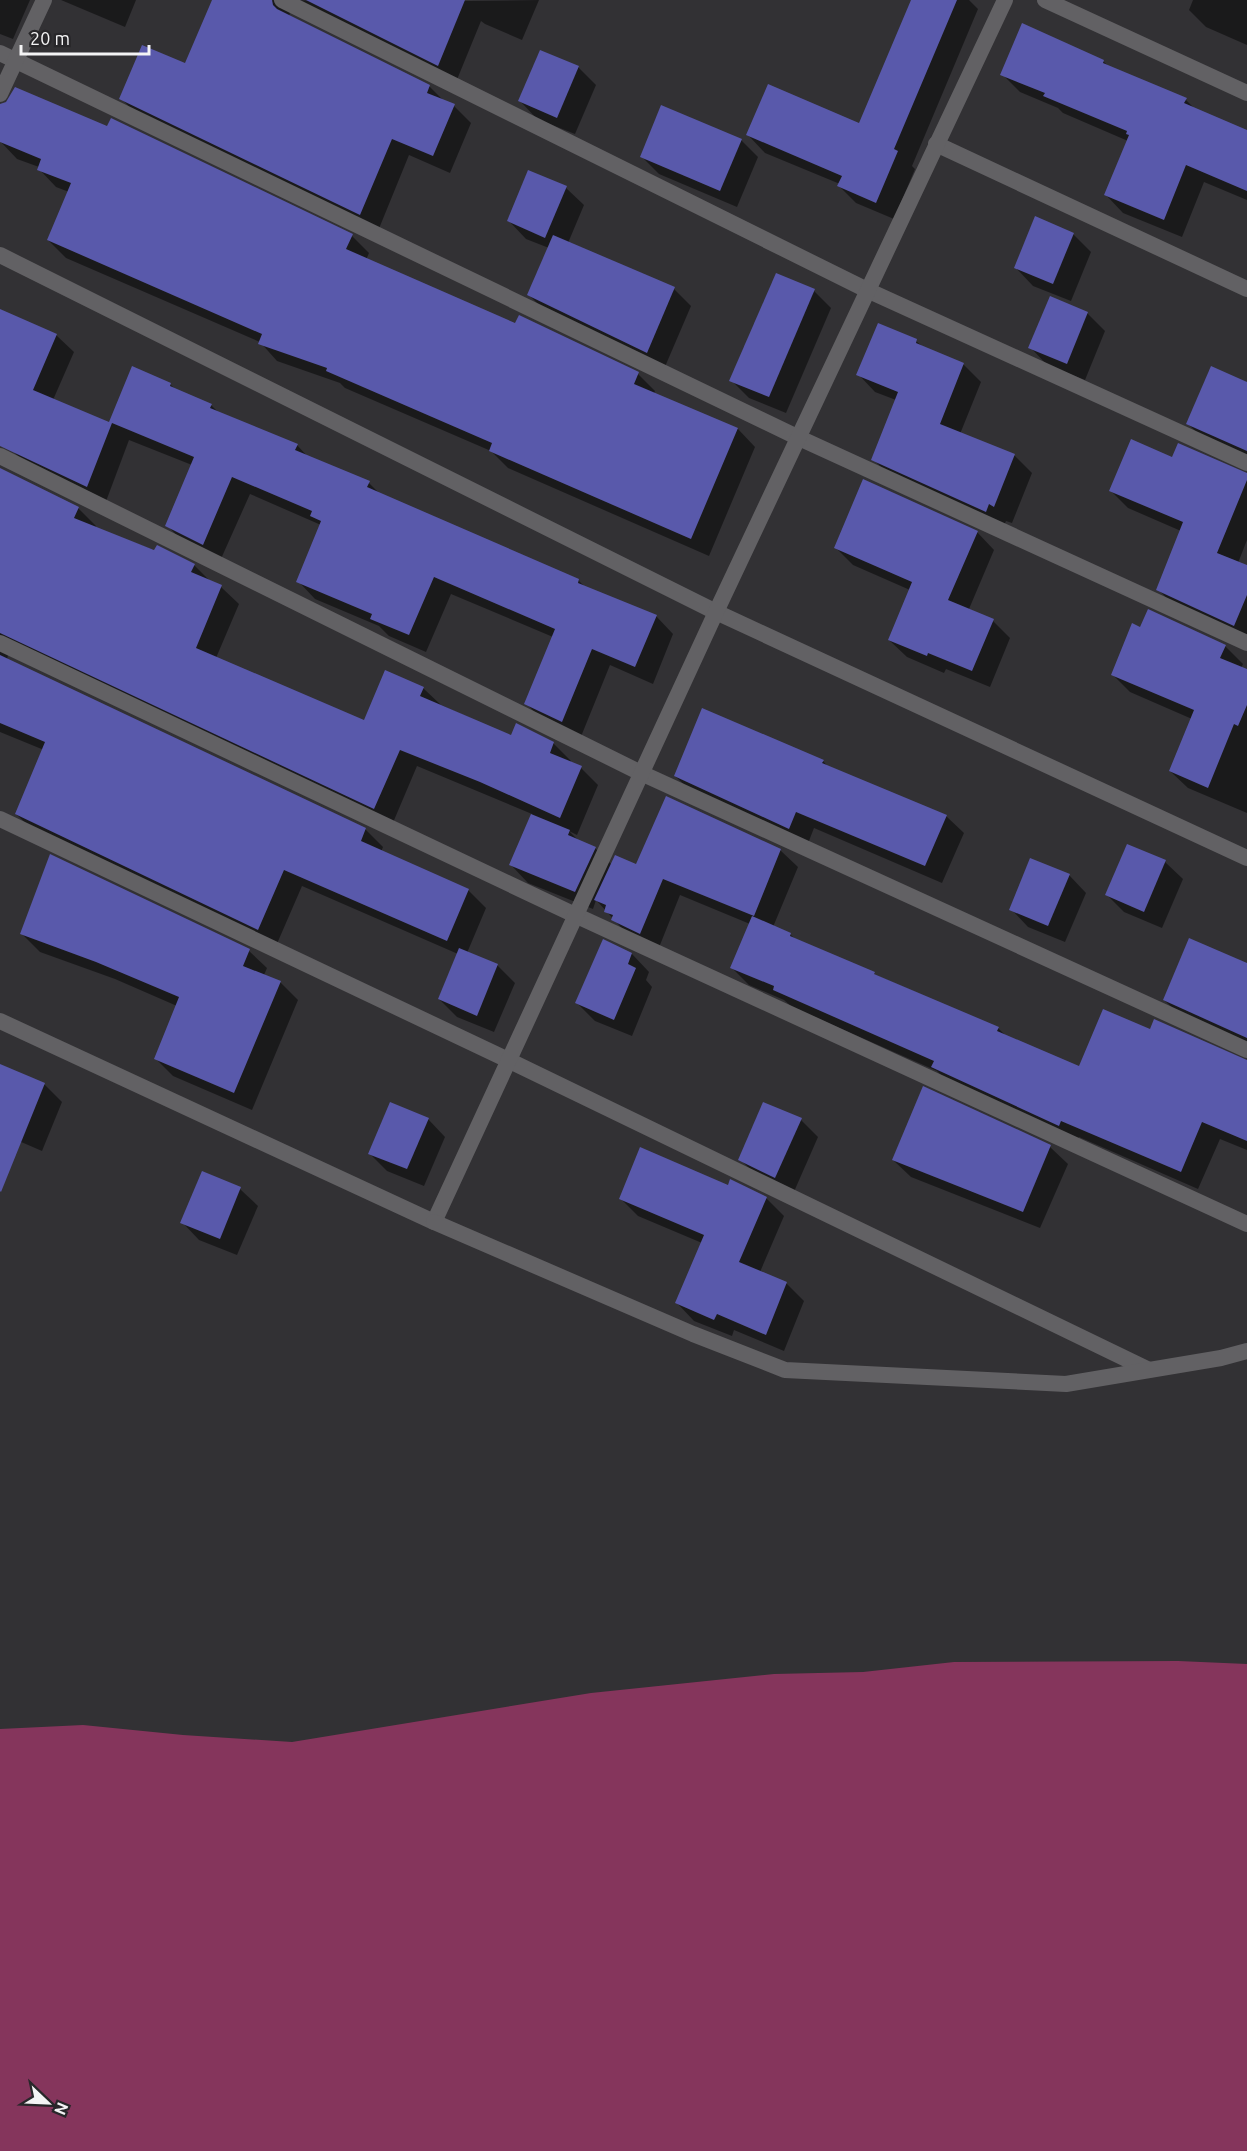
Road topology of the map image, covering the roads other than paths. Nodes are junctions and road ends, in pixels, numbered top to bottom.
1 (44, 0) edge
2 (282, 0) edge
3 (1005, 0) edge
4 (1045, 0) edge
5 (0, 53) edge
6 (16, 61) junction
7 (1247, 93) edge
8 (0, 94) edge
9 (936, 144) junction
10 (0, 255) edge
11 (1247, 289) edge
12 (867, 290) junction
13 (797, 437) junction
14 (0, 456) edge
15 (1247, 463) edge
16 (716, 612) junction
17 (0, 643) edge
18 (1247, 643) edge
19 (641, 773) junction
20 (0, 819) edge
21 (1247, 858) edge
22 (575, 915) junction
23 (0, 1021) edge
24 (1247, 1050) edge
25 (508, 1060) junction
26 (434, 1222) junction
27 (1247, 1224) edge
28 (1247, 1351) edge
29 (1147, 1369) junction

1 - 6 street
2 - 12 street
3 - 9 street
4 - 7 street
5 - 6 street
6 - 8 street
6 - 13 street
9 - 11 street
9 - 12 street
10 - 16 street
12 - 13 street
12 - 15 street
13 - 16 street
13 - 18 street
14 - 19 street
16 - 19 street
16 - 21 street
17 - 22 street
19 - 22 street
19 - 24 street
20 - 25 street
22 - 25 street
22 - 27 street
23 - 26 street
25 - 26 street
25 - 29 street
26 - 29 street
28 - 29 street

